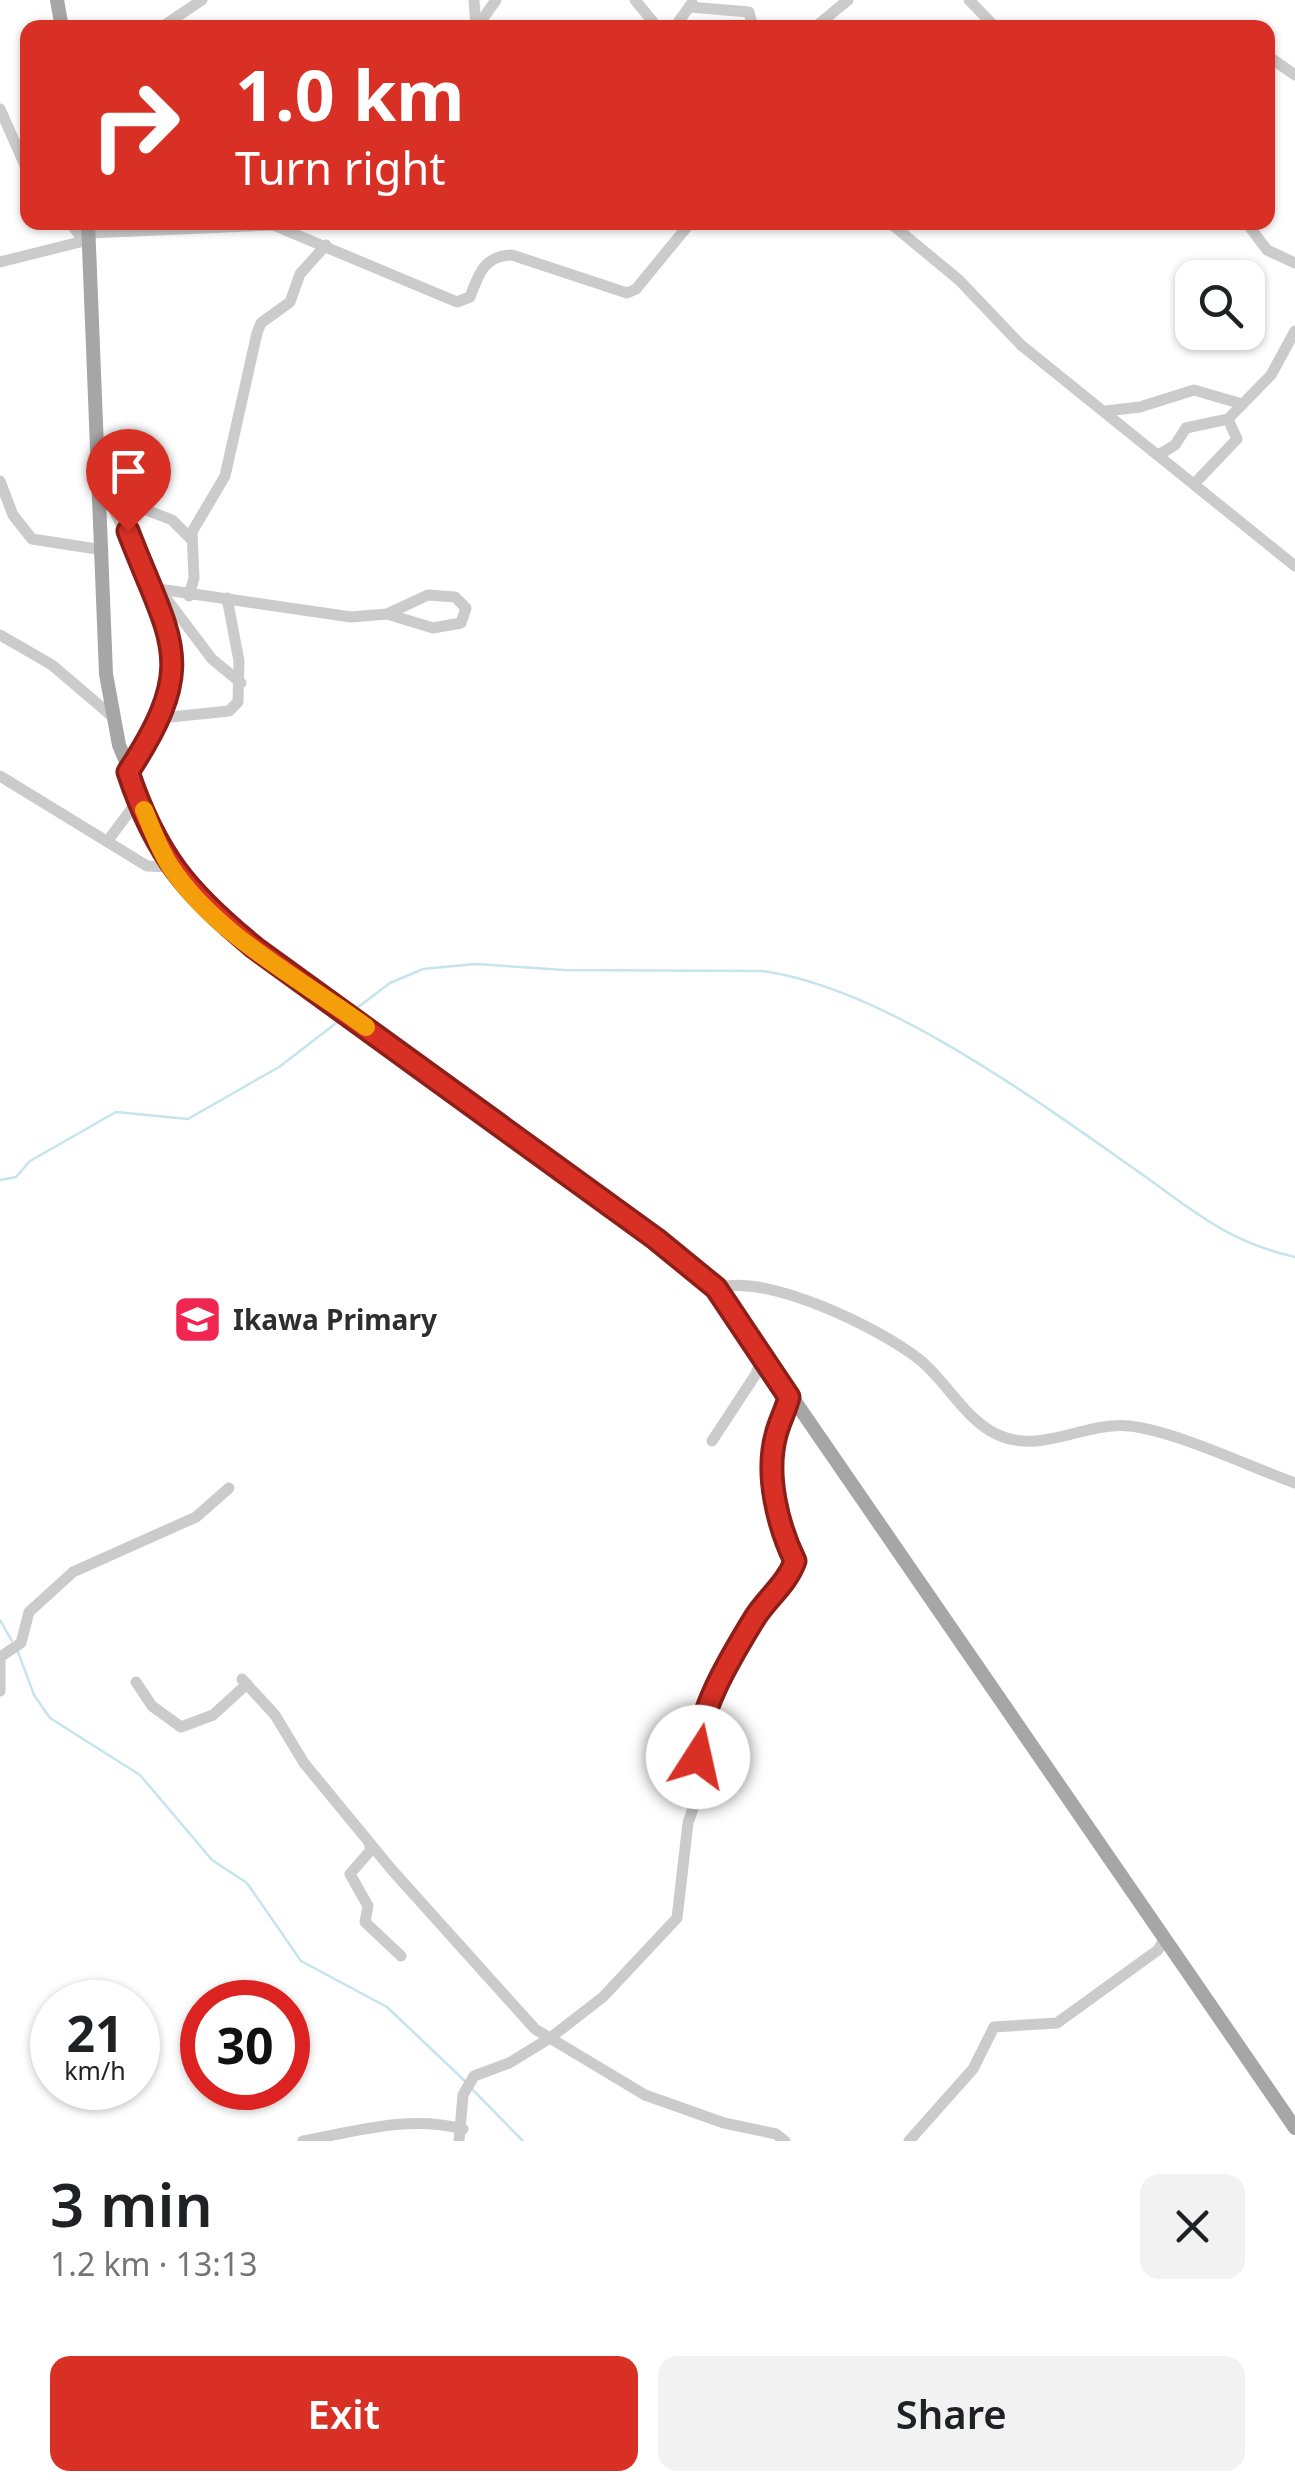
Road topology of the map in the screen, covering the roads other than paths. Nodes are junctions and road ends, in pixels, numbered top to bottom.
1 (202, 0) edge
2 (635, 0) edge
3 (848, 0) edge
4 (969, 0) edge
5 (692, 4) edge
6 (172, 20) edge
7 (651, 20) edge
8 (751, 20) edge
9 (824, 20) edge
10 (988, 20) edge
11 (0, 109) edge
12 (20, 154) edge
13 (209, 230) edge
14 (281, 230) edge
15 (684, 230) edge
16 (899, 230) edge
17 (1252, 230) edge
18 (87, 234) edge
19 (326, 245) junction
20 (0, 262) edge
21 (1295, 264) edge
22 (1295, 331) edge
23 (1242, 404) junction
24 (1106, 411) junction
25 (1228, 419) junction
26 (1160, 454) junction
27 (0, 481) edge
28 (1195, 483) junction
29 (105, 490) junction
30 (191, 539) junction
31 (103, 550) junction
32 (1295, 566) edge
33 (156, 586) junction
34 (189, 596) junction
35 (227, 598) junction
36 (386, 614) junction
37 (0, 635) edge
38 (240, 683) junction
39 (114, 718) junction
40 (160, 718) junction
41 (128, 772) junction
42 (0, 776) edge
43 (139, 799) junction
44 (109, 839) junction
45 (170, 866) junction
46 (716, 1288) junction
47 (762, 1356) junction
48 (789, 1397) junction
49 (712, 1441) dead end
50 (1295, 1483) edge
51 (229, 1488) dead end
52 (0, 1657) edge
53 (136, 1682) dead end
54 (0, 1691) edge
55 (370, 1844) junction
56 (1165, 1938) junction
57 (400, 1956) dead end
58 (550, 2038) junction
59 (1289, 2108) edge
60 (1295, 2128) edge
61 (461, 2135) edge
62 (303, 2141) edge
63 (785, 2141) edge
64 (909, 2141) edge

1 - 6 street
2 - 7 street
3 - 9 street
4 - 10 street
5 - 8 street
11 - 12 street
13 - 18 street
14 - 19 street
15 - 19 street
16 - 24 street
17 - 21 street
18 - 20 street
18 - 29 main road
19 - 30 street
22 - 23 street
23 - 24 street
23 - 25 street
24 - 26 street
25 - 26 street
25 - 28 street
26 - 28 street
27 - 31 street
28 - 32 street
29 - 30 street
29 - 31 main road
29 - 33 street
30 - 34 street
31 - 39 main road
33 - 34 street
33 - 38 street
33 - 40 street
34 - 35 street
35 - 36 street
35 - 38 street
36 - 36 street
37 - 39 street
38 - 40 street
39 - 41 main road
40 - 41 street
41 - 43 main road
42 - 44 street
43 - 44 street
43 - 45 main road
44 - 45 street
45 - 46 main road
46 - 47 main road
46 - 50 street
47 - 48 main road
47 - 49 street
48 - 56 main road
48 - 58 street
51 - 52 street
52 - 54 street
53 - 55 street
55 - 57 street
55 - 58 street
56 - 59 main road
56 - 64 street
58 - 61 street
58 - 63 street
59 - 60 main road
61 - 62 street

